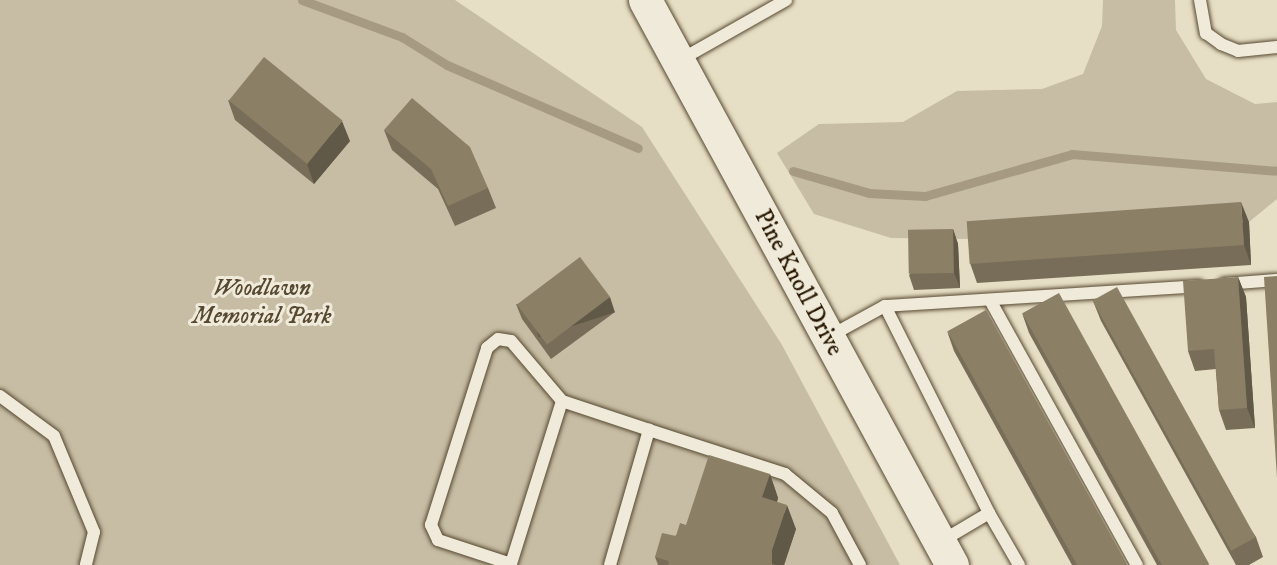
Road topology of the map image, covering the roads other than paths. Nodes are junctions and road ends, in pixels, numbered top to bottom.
1 (645, 0) edge
2 (786, 0) edge
3 (1200, 0) edge
4 (1277, 47) edge
5 (680, 61) junction
6 (1277, 280) edge
7 (990, 300) junction
8 (885, 306) junction
9 (828, 338) junction
10 (0, 396) edge
11 (562, 401) junction
12 (649, 430) junction
13 (989, 513) junction
14 (946, 554) edge
15 (855, 562) edge
16 (86, 565) edge
17 (610, 565) edge
18 (1019, 565) edge
19 (1137, 565) edge

1 - 5 street, Pine Knoll Drive
2 - 5 lane
3 - 4 lane
5 - 9 street, Pine Knoll Drive
6 - 7 lane
7 - 8 lane
7 - 19 lane
8 - 9 lane
8 - 13 lane
9 - 14 street, Pine Knoll Drive
10 - 16 lane
11 - 11 lane
11 - 12 lane
12 - 15 lane
12 - 17 lane
13 - 14 lane
13 - 18 lane

